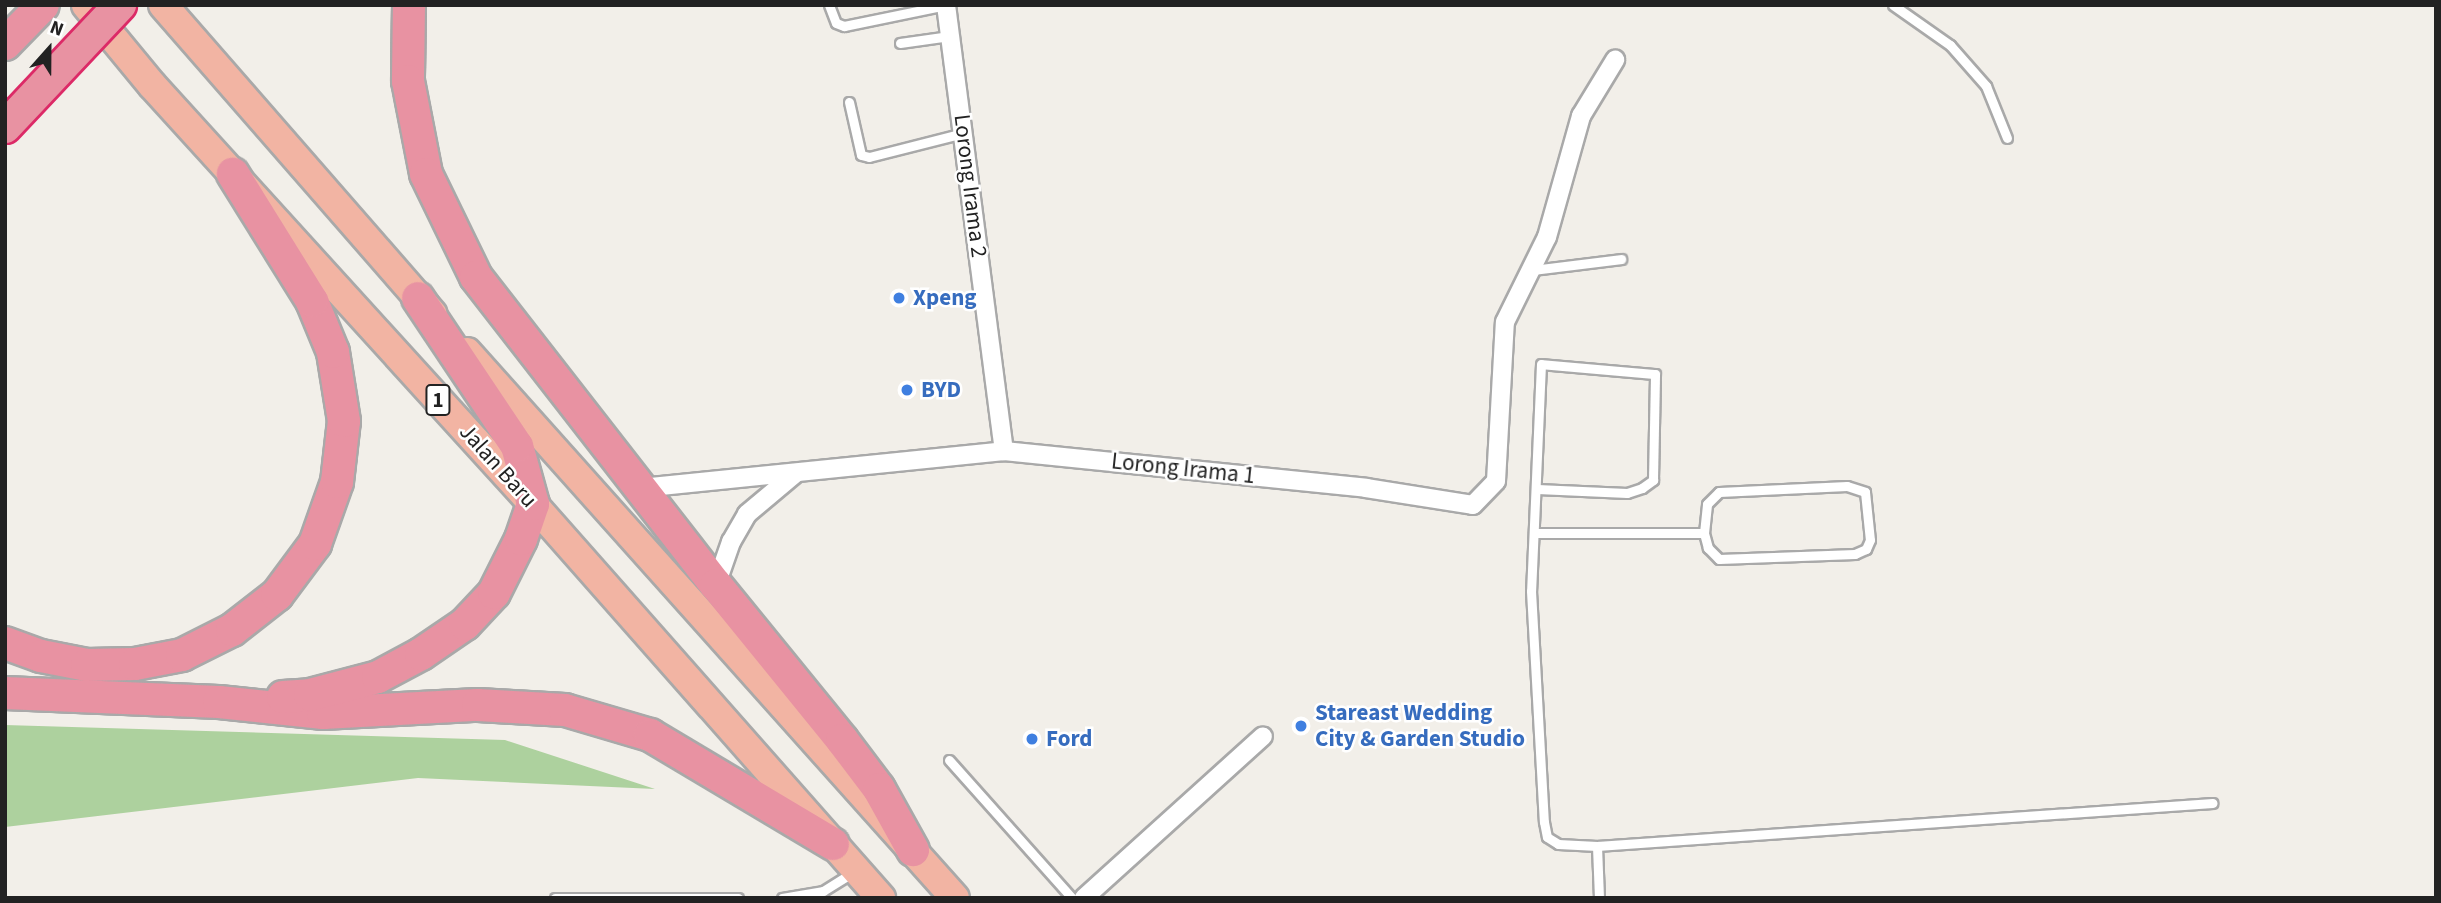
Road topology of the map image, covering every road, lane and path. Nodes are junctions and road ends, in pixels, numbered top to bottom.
1 (43, 5) edge
2 (86, 5) edge
3 (120, 5) edge
4 (163, 5) edge
5 (409, 5) edge
6 (829, 5) edge
7 (946, 5) edge
8 (1893, 5) edge
9 (900, 10) edge
10 (950, 36) junction
11 (900, 43) dead end
12 (5, 44) edge
13 (1615, 60) dead end
14 (849, 103) dead end
15 (5, 127) edge
16 (964, 132) junction
17 (2007, 138) dead end
18 (233, 174) junction
19 (1621, 259) dead end
20 (1533, 270) junction
21 (418, 298) junction
22 (1004, 451) junction
23 (796, 473) junction
24 (641, 488) junction
25 (1537, 489) junction
26 (533, 504) junction
27 (1535, 533) junction
28 (1704, 533) junction
29 (716, 585) junction
30 (5, 643) edge
31 (5, 693) edge
32 (219, 702) junction
33 (1263, 736) dead end
34 (949, 760) dead end
35 (2212, 803) dead end
36 (834, 844) junction
37 (1597, 846) junction
38 (913, 850) junction
39 (857, 870) junction
40 (555, 898) edge
41 (738, 898) edge
42 (782, 898) edge
43 (881, 898) edge
44 (955, 898) edge
45 (1072, 898) edge
46 (1084, 898) edge
47 (1599, 898) edge

1 - 12 highway
2 - 18 highway, Jalan Baru / 1
3 - 15 highway, bridge
4 - 21 highway, 1
5 - 24 highway
6 - 9 lane
7 - 9 lane
7 - 10 street, Lorong Irama 2
8 - 17 lane
10 - 11 lane
10 - 16 street, Lorong Irama 2
13 - 20 street
14 - 16 lane
16 - 22 street, Lorong Irama 2
18 - 26 highway, Jalan Baru / 1
18 - 30 highway
19 - 20 lane
20 - 22 street, Lorong Irama 1
21 - 26 highway
21 - 38 highway, 1
22 - 23 street, Lorong Irama 1
23 - 24 street, Lorong Irama 1
23 - 29 street
24 - 29 highway
25 - 25 lane
25 - 27 lane
26 - 32 highway
26 - 36 highway, Jalan Baru / 1
27 - 28 lane
27 - 37 lane
28 - 28 lane
29 - 38 highway
31 - 32 highway
32 - 36 highway
33 - 46 street
34 - 45 lane
35 - 37 lane
36 - 39 highway, Jalan Baru / 1
37 - 47 lane
38 - 44 highway, 1
39 - 42 lane
39 - 43 highway, Jalan Baru / 1
40 - 41 lane

